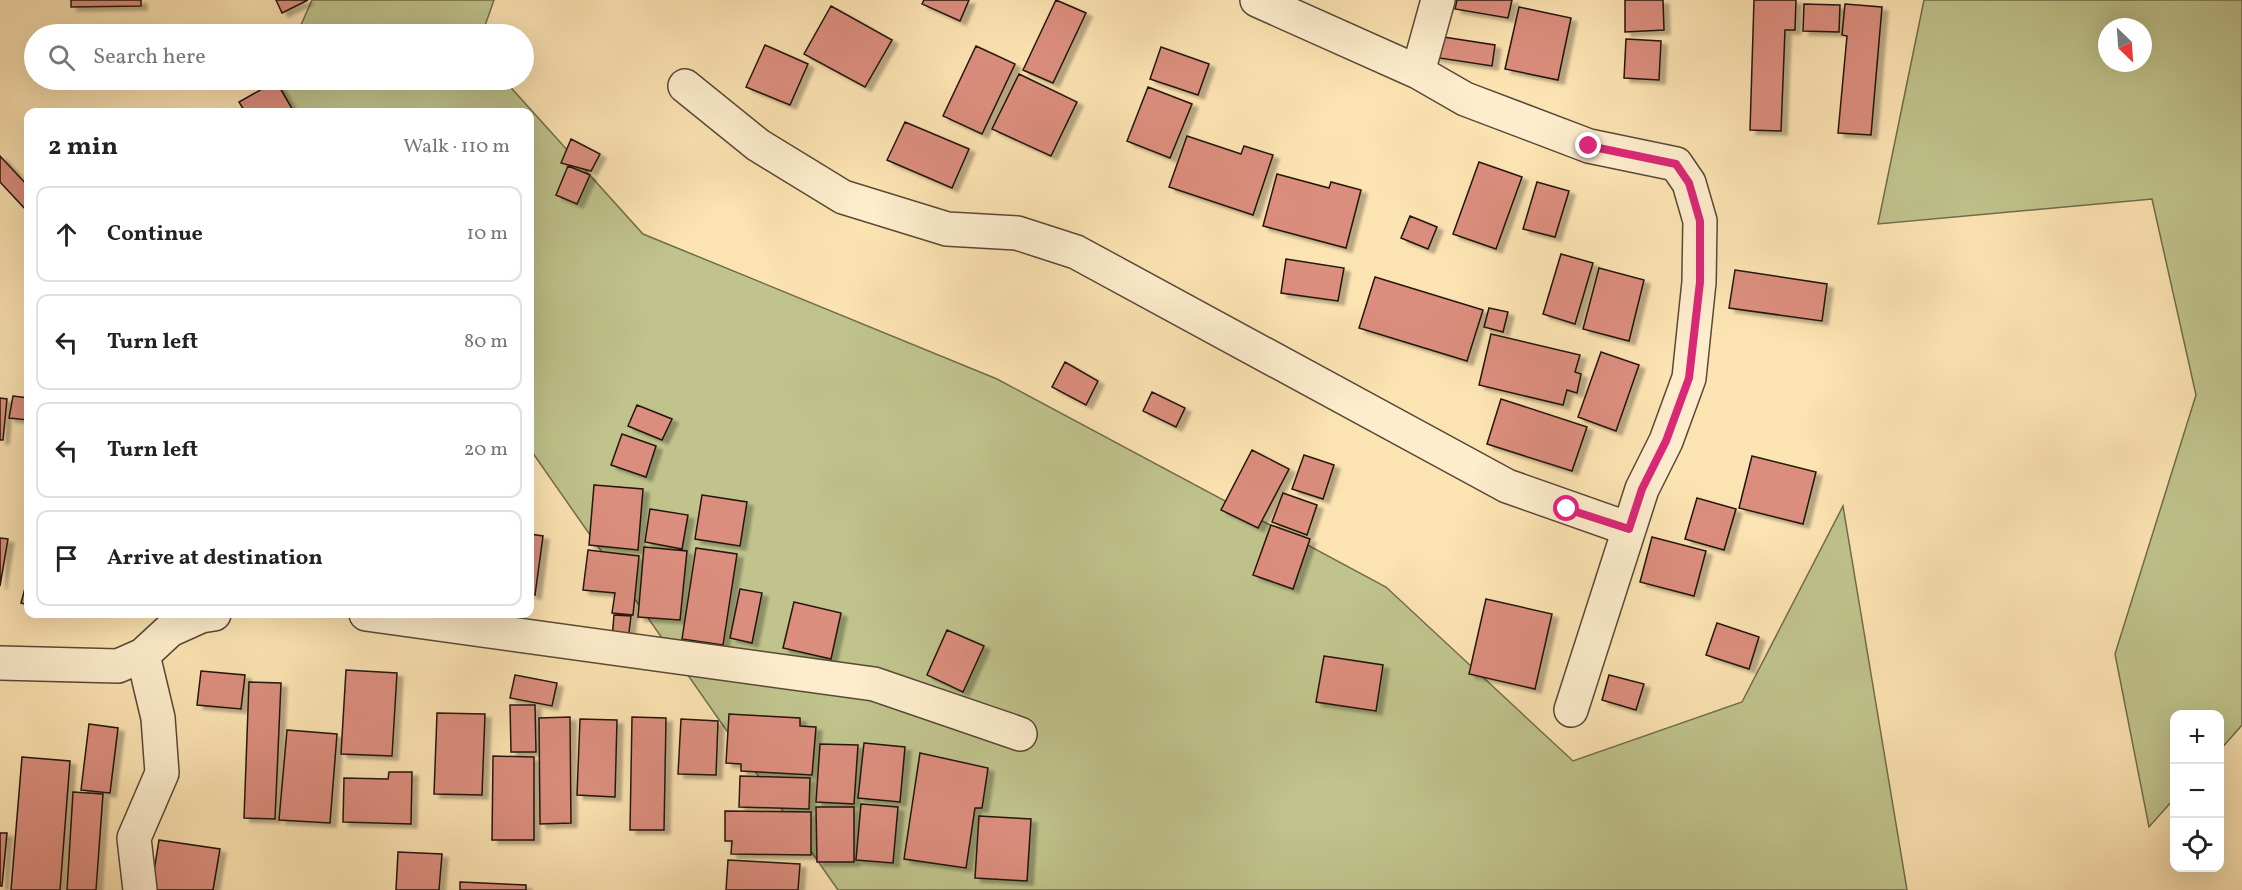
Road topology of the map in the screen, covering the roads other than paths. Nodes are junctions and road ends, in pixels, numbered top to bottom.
1 (1257, 0) edge
2 (1438, 0) edge
3 (1418, 72) junction
4 (685, 86) dead end
5 (1629, 529) junction
6 (197, 618) edge
7 (395, 618) edge
8 (143, 655) junction
9 (0, 663) edge
10 (1571, 710) dead end
11 (1020, 734) dead end
12 (140, 890) edge

1 - 3 street
2 - 3 street
3 - 5 street
4 - 5 street
5 - 10 street
6 - 8 street
7 - 11 street
8 - 9 street
8 - 12 street

